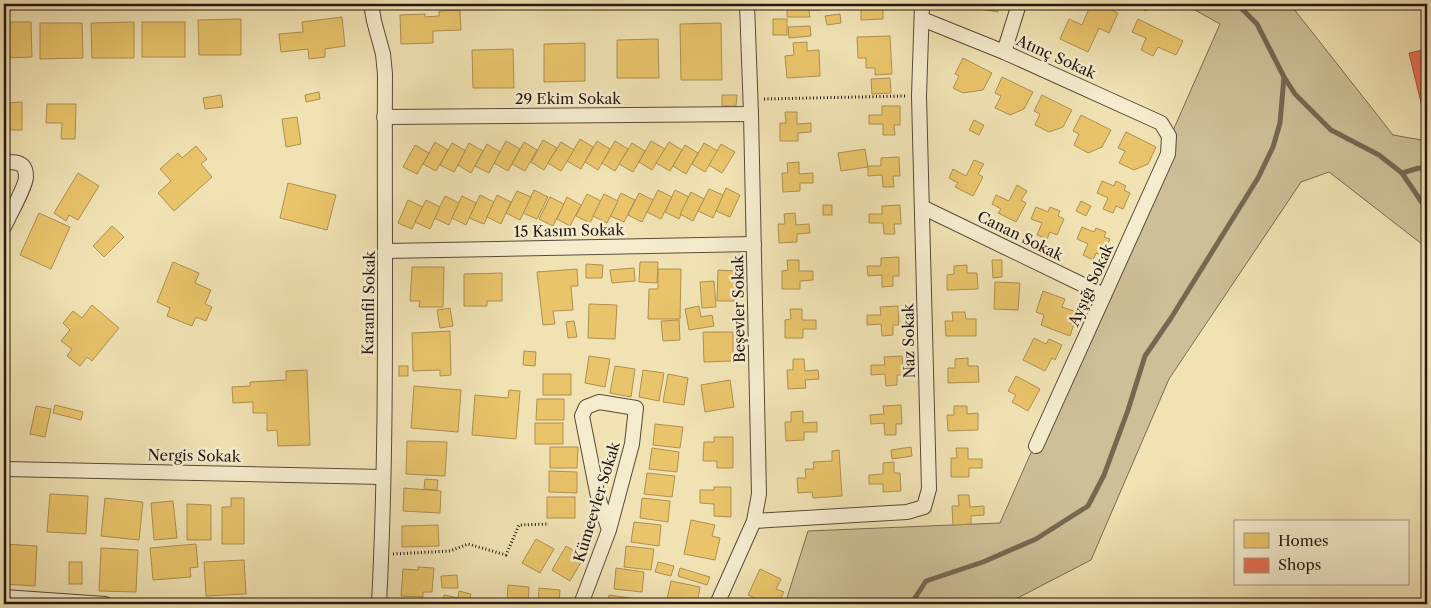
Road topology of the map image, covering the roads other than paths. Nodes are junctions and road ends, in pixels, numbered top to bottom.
1 (371, 4) edge
2 (747, 4) edge
3 (922, 4) edge
4 (1020, 4) edge
5 (922, 20) junction
6 (1004, 52) junction
7 (751, 114) junction
8 (384, 116) junction
9 (1169, 136) joint
10 (4, 162) edge
11 (922, 207) junction
12 (4, 227) edge
13 (754, 244) junction
14 (386, 251) junction
15 (1104, 295) junction
16 (1036, 446) dead end
17 (4, 469) edge
18 (383, 477) junction
19 (754, 521) junction
20 (609, 530) junction
21 (4, 597) edge
22 (106, 604) edge
23 (379, 604) edge
24 (581, 604) edge
25 (716, 604) edge

1 - 8 street, Karanfil Sokak
2 - 7 street, Beşevler Sokak
3 - 5 street, Naz Sokak
4 - 6 street
5 - 6 street, Atınç Sokak
5 - 11 street, Naz Sokak
6 - 9 street, Atınç Sokak
7 - 8 street, 29 Ekim Sokak
7 - 13 street, Beşevler Sokak
8 - 14 street, Karanfil Sokak
9 - 15 street, Ayşığı Sokak
10 - 12 street
11 - 15 street, Canan Sokak
11 - 19 street, Naz Sokak
13 - 14 street, 15 Kasım Sokak
13 - 19 street, Beşevler Sokak
14 - 18 street, Karanfil Sokak
15 - 16 street, Ayşığı Sokak
17 - 18 street, Nergis Sokak
18 - 23 street, Karanfil Sokak
19 - 25 street, Beşevler Sokak
20 - 20 street, Kümeevler Sokak
20 - 24 street, Kümeevler Sokak
21 - 22 street

